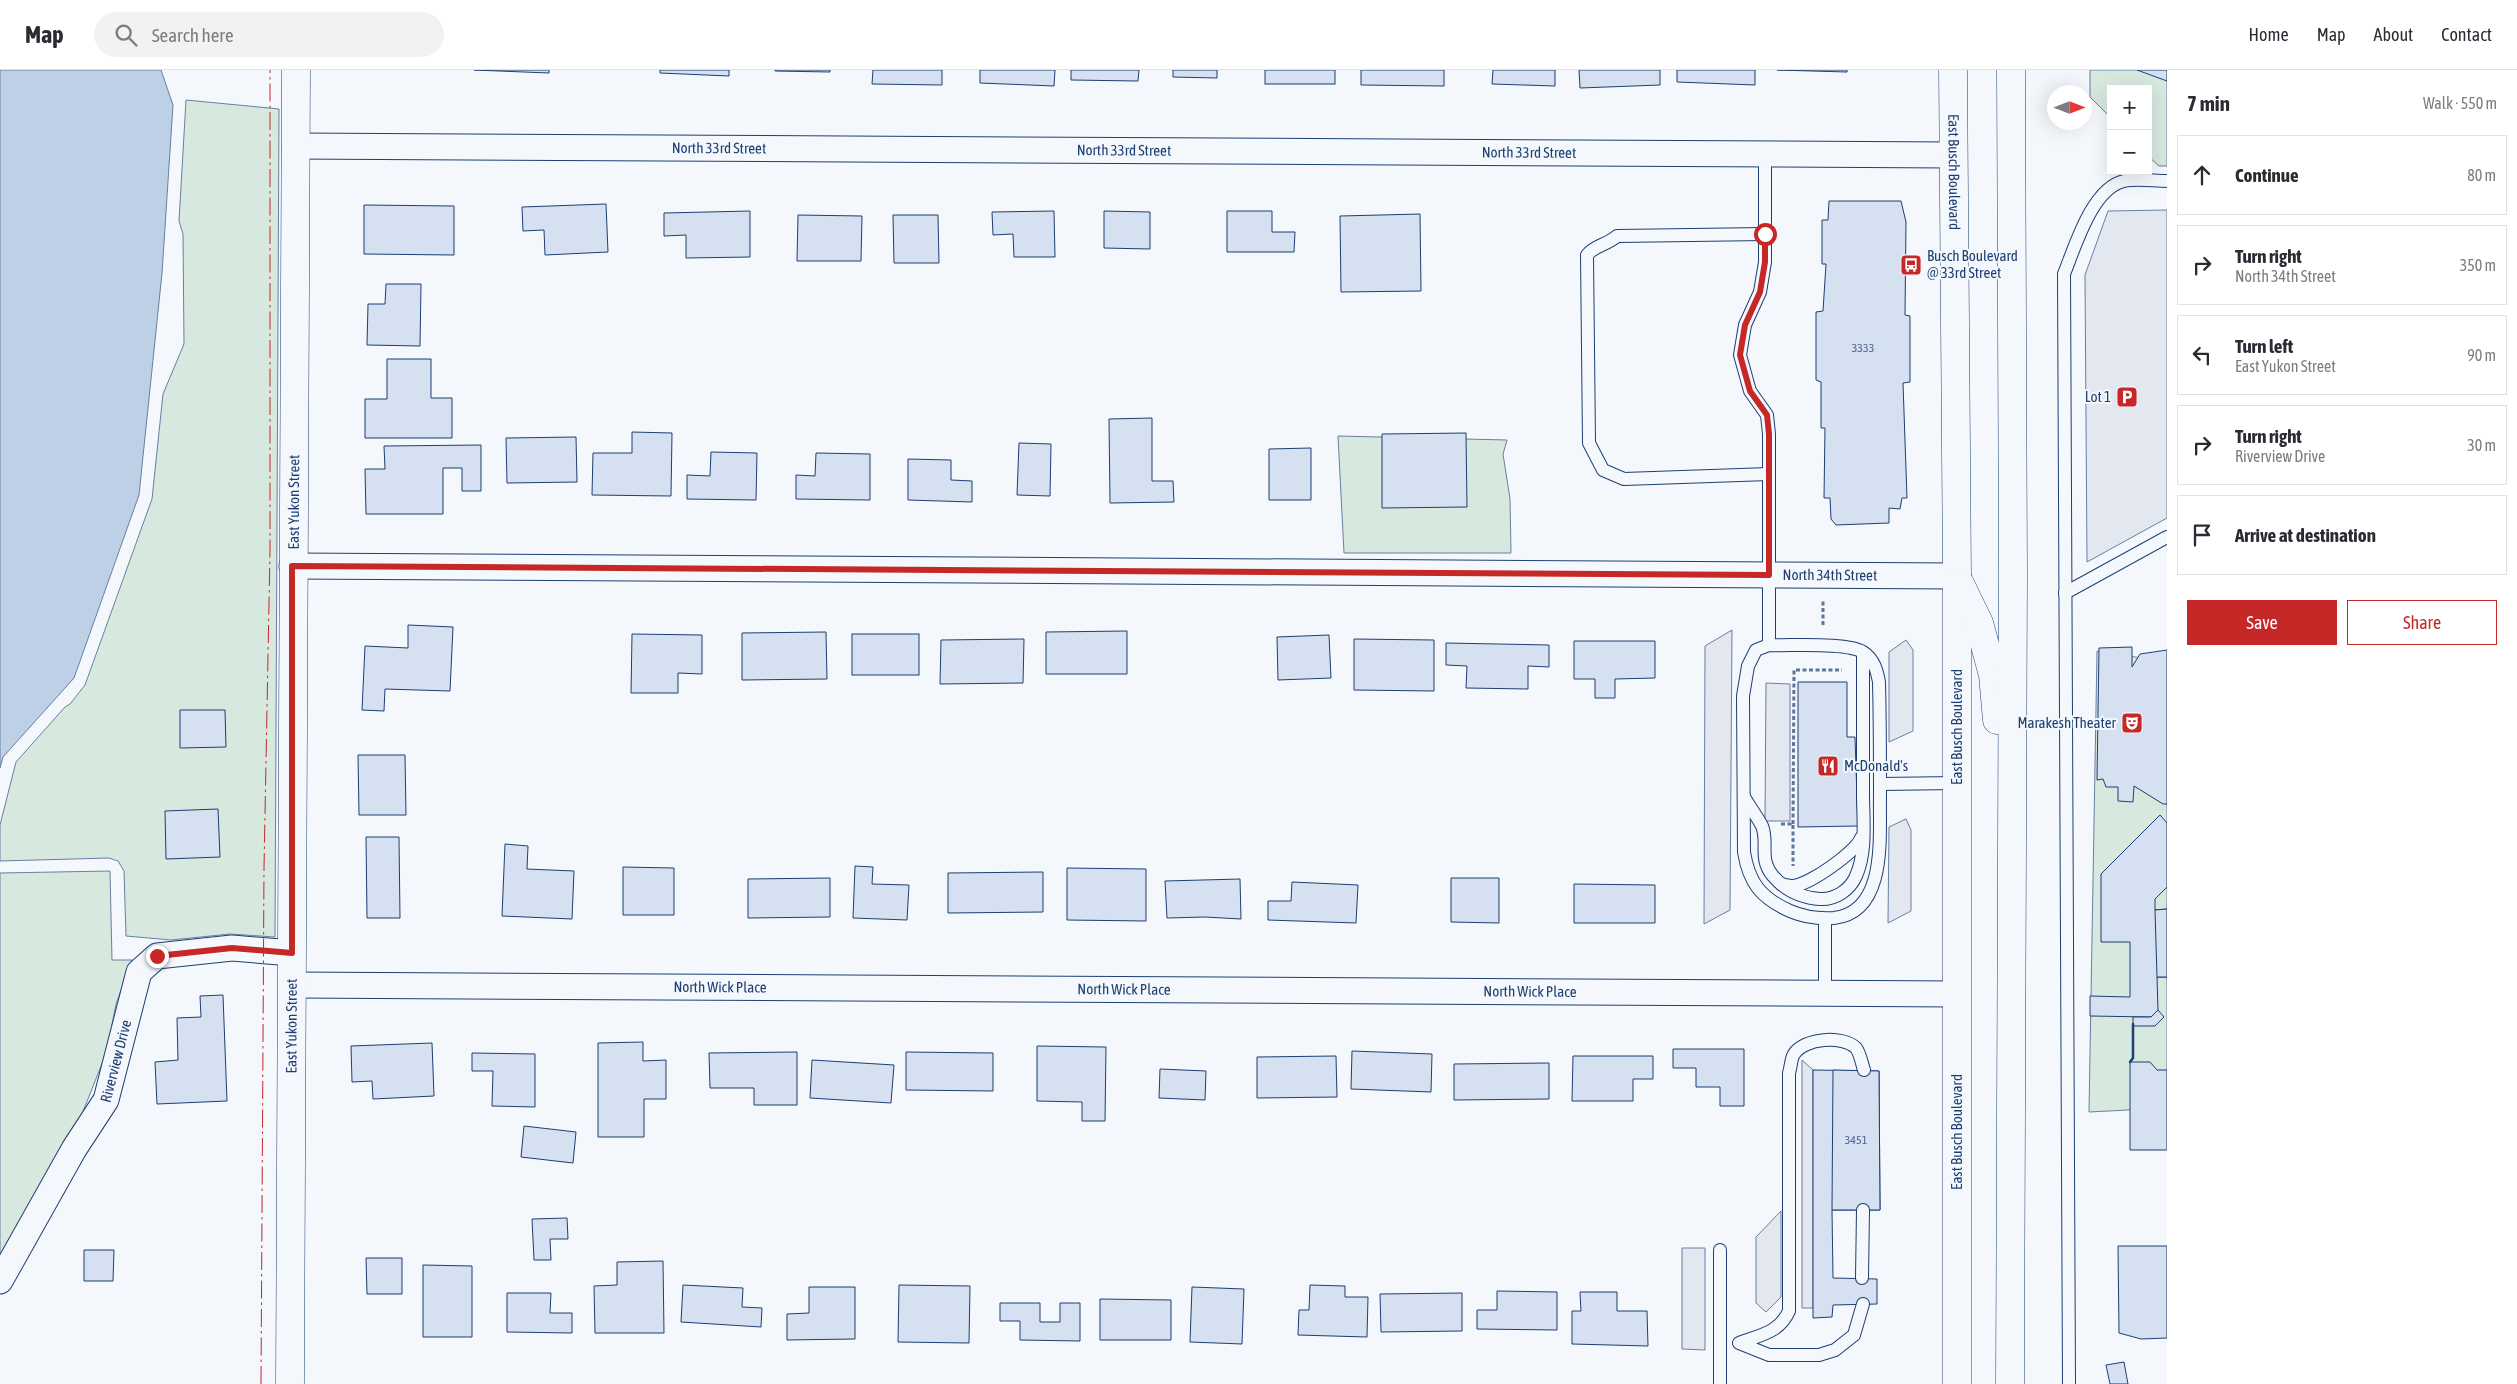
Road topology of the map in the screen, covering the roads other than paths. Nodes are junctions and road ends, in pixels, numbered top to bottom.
1 (296, 70) edge
2 (1953, 70) edge
3 (2011, 70) edge
4 (295, 146) junction
5 (1765, 154) junction
6 (1952, 155) junction
7 (2167, 181) edge
8 (1765, 234) junction
9 (1769, 474) junction
10 (2167, 537) edge
11 (292, 566) junction
12 (1769, 575) junction
13 (1957, 576) junction
14 (2065, 593) junction
15 (1769, 645) junction
16 (1863, 652) junction
17 (1957, 783) junction
18 (1880, 784) junction
19 (1744, 797) junction
20 (1863, 834) junction
21 (2012, 865) junction
22 (1787, 885) junction
23 (1825, 919) junction
24 (292, 953) junction
25 (292, 985) junction
26 (1825, 993) junction
27 (1957, 994) junction
28 (1864, 1070) dead end
29 (1863, 1210) dead end
30 (1720, 1250) dead end
31 (1862, 1278) dead end
32 (0, 1281) edge
33 (1863, 1304) dead end
34 (1720, 1343) junction
35 (1739, 1343) junction
36 (290, 1384) edge
37 (1720, 1384) edge
38 (1957, 1384) edge
39 (2010, 1384) edge
40 (2070, 1384) edge

1 - 4 main road, East Yukon Street
2 - 6 main road, East Busch Boulevard
3 - 21 main road
4 - 5 street, North 33rd Street
4 - 11 main road, East Yukon Street
5 - 6 street, North 33rd Street
5 - 8 lane
6 - 13 main road, East Busch Boulevard
7 - 14 lane
8 - 9 lane
8 - 9 lane
9 - 12 lane
10 - 14 lane
11 - 12 street, North 34th Street
11 - 24 main road, East Yukon Street
12 - 13 street, North 34th Street
12 - 15 lane
13 - 17 main road, East Busch Boulevard
13 - 21 main road
14 - 40 lane
15 - 16 lane
15 - 19 lane
16 - 18 lane
16 - 20 lane
17 - 18 lane
17 - 27 main road, East Busch Boulevard
18 - 23 lane
19 - 22 lane
19 - 23 lane
20 - 22 lane
20 - 22 lane
21 - 39 main road
23 - 26 lane
24 - 25 main road, East Yukon Street
24 - 32 street, Riverview Drive
25 - 26 street, North Wick Place
25 - 36 main road, East Yukon Street
26 - 27 street, North Wick Place
27 - 38 main road, East Busch Boulevard
28 - 35 lane
29 - 31 lane
30 - 34 lane
33 - 35 lane
34 - 35 lane
34 - 37 lane

